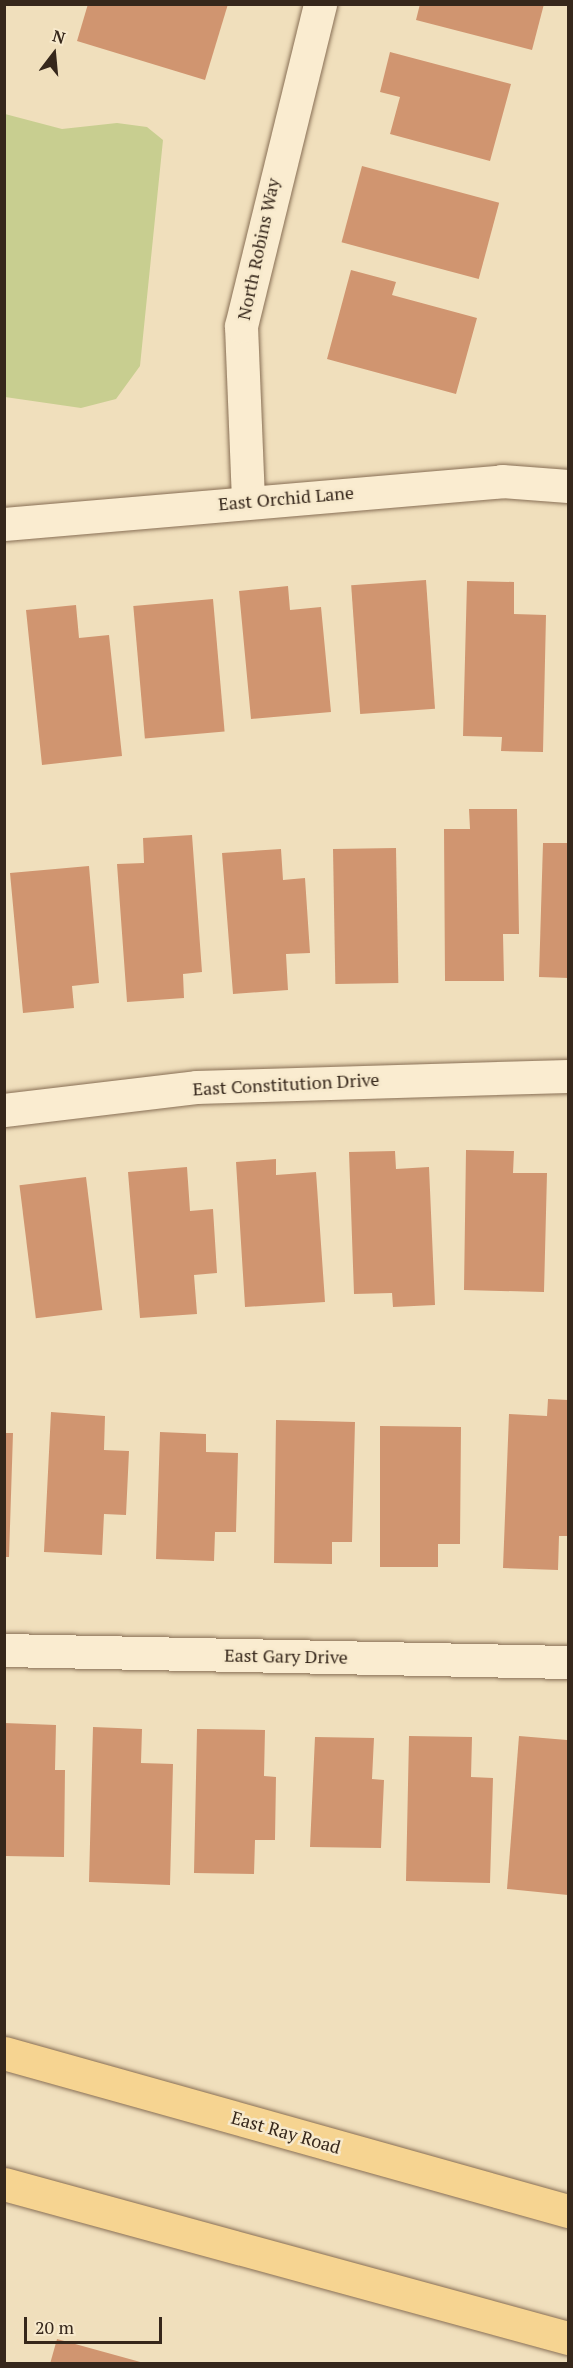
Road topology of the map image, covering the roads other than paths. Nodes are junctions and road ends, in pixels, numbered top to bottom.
1 (320, 4) edge
2 (568, 486) edge
3 (249, 500) junction
4 (4, 524) edge
5 (568, 1077) edge
6 (4, 1110) edge
7 (4, 1650) edge
8 (568, 1662) edge
9 (4, 2053) edge
10 (4, 2184) edge
11 (568, 2211) edge
12 (568, 2338) edge

1 - 3 street, North Robins Way
2 - 3 street, East Orchid Lane
3 - 4 street, East Orchid Lane
5 - 6 street, East Constitution Drive
7 - 8 street, East Gary Drive
9 - 11 main road, East Ray Road
10 - 12 main road

